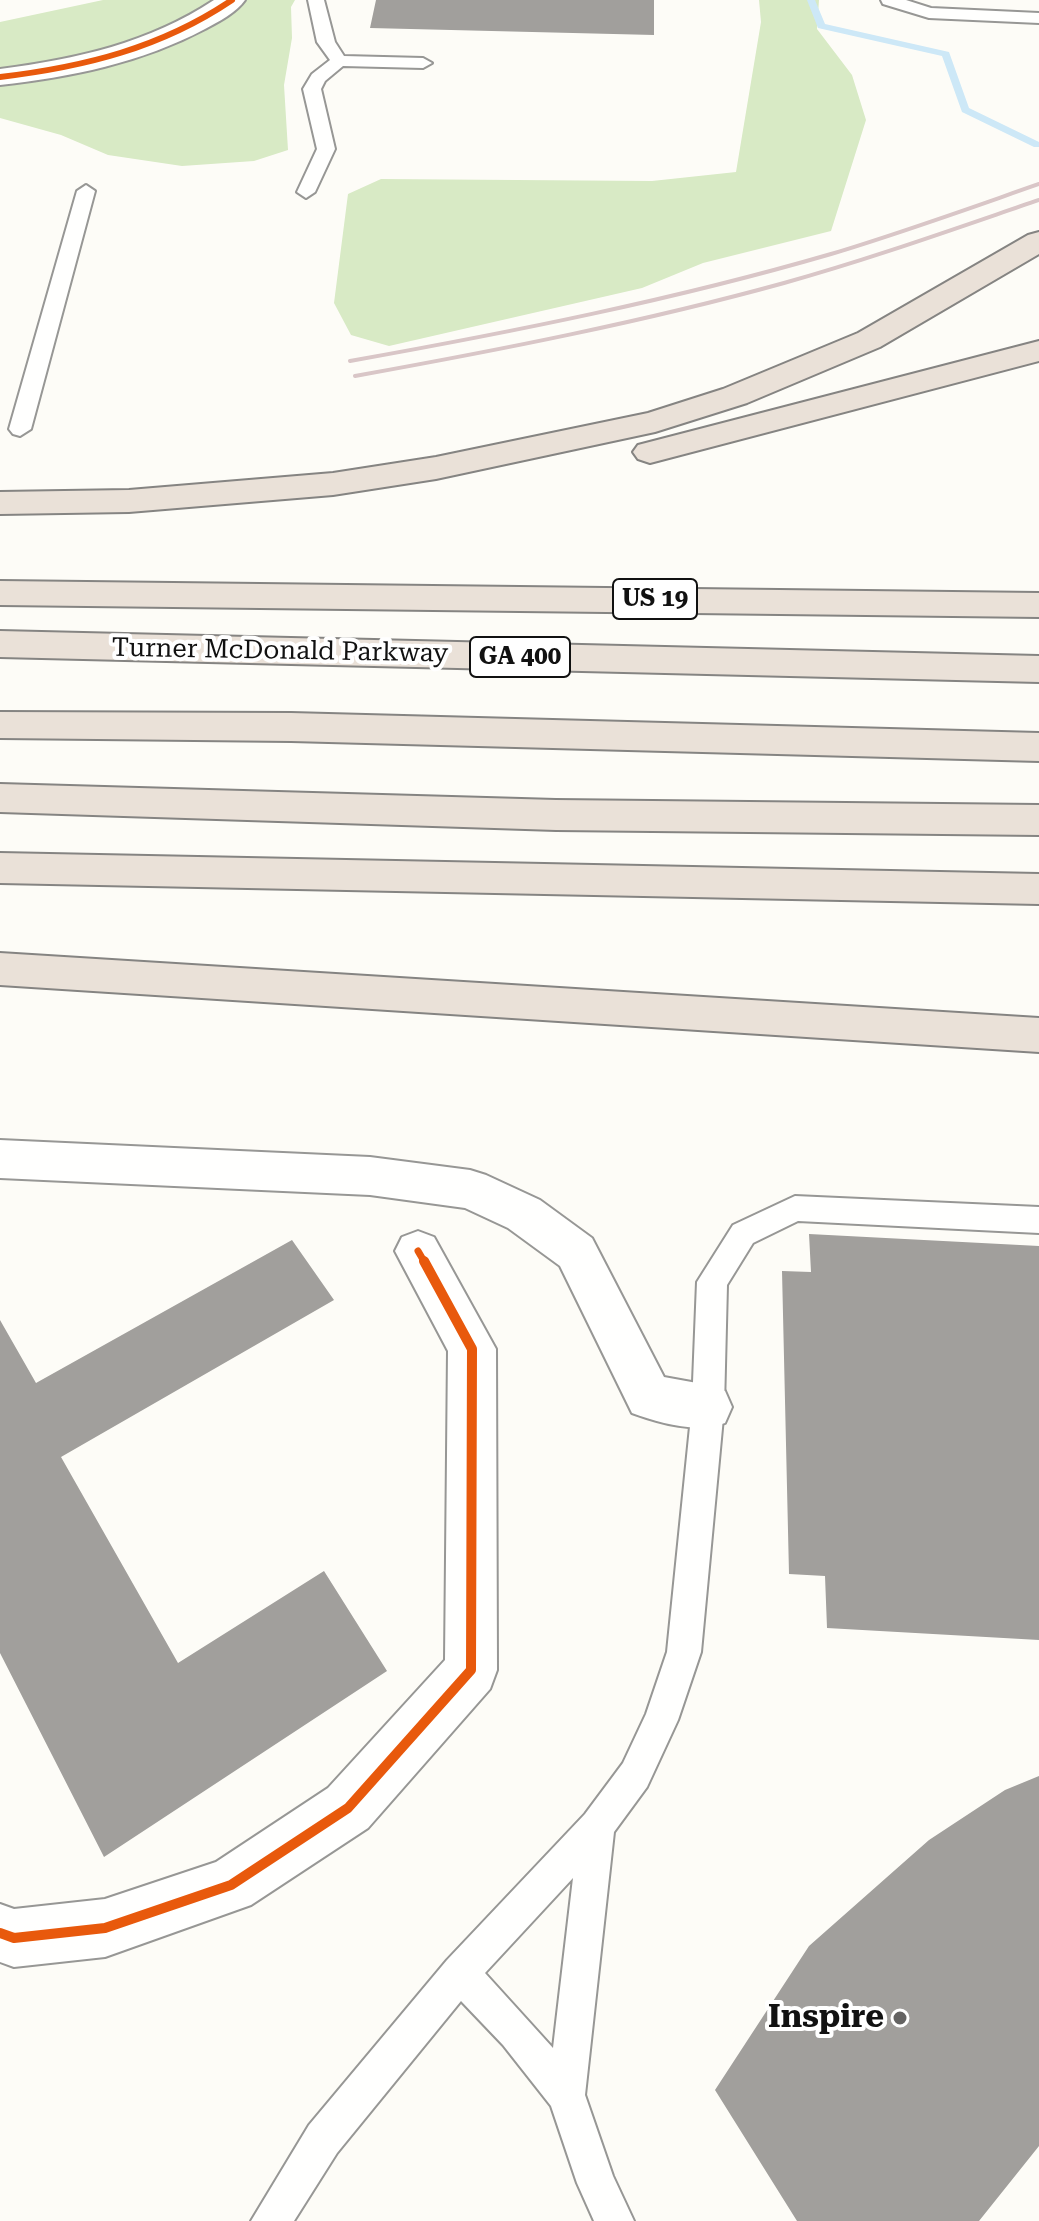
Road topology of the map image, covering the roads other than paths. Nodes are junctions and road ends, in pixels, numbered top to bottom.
1 (187, 0) edge
2 (232, 0) edge
3 (316, 0) edge
4 (889, 0) edge
5 (1039, 18) edge
6 (0, 57) edge
7 (339, 61) junction
8 (423, 63) dead end
9 (0, 77) edge
10 (86, 191) dead end
11 (306, 192) dead end
12 (1039, 241) edge
13 (1039, 351) edge
14 (20, 429) dead end
15 (0, 503) edge
16 (0, 518) edge
17 (0, 593) edge
18 (1039, 605) edge
19 (0, 644) edge
20 (1039, 669) edge
21 (0, 725) edge
22 (1039, 747) edge
23 (0, 798) edge
24 (1039, 820) edge
25 (0, 868) edge
26 (1039, 889) edge
27 (0, 969) edge
28 (1039, 1035) edge
29 (0, 1159) edge
30 (1039, 1220) edge
31 (418, 1251) dead end
32 (708, 1407) junction
33 (597, 1826) junction
34 (0, 1933) edge
35 (460, 1973) junction
36 (566, 2095) junction
37 (271, 2221) edge
38 (614, 2221) edge

1 - 6 street
2 - 9 street
3 - 7 lane
4 - 5 lane
7 - 8 lane
7 - 11 lane
10 - 14 lane
12 - 15 highway
13 - 16 highway
17 - 18 highway, US 19
19 - 20 highway, Turner McDonald Parkway / GA 400
21 - 22 highway
23 - 24 highway
25 - 26 highway
27 - 28 highway
29 - 32 street
30 - 32 lane
31 - 34 street
32 - 33 lane
33 - 35 lane
33 - 36 lane
35 - 36 lane
35 - 37 lane
36 - 38 lane

